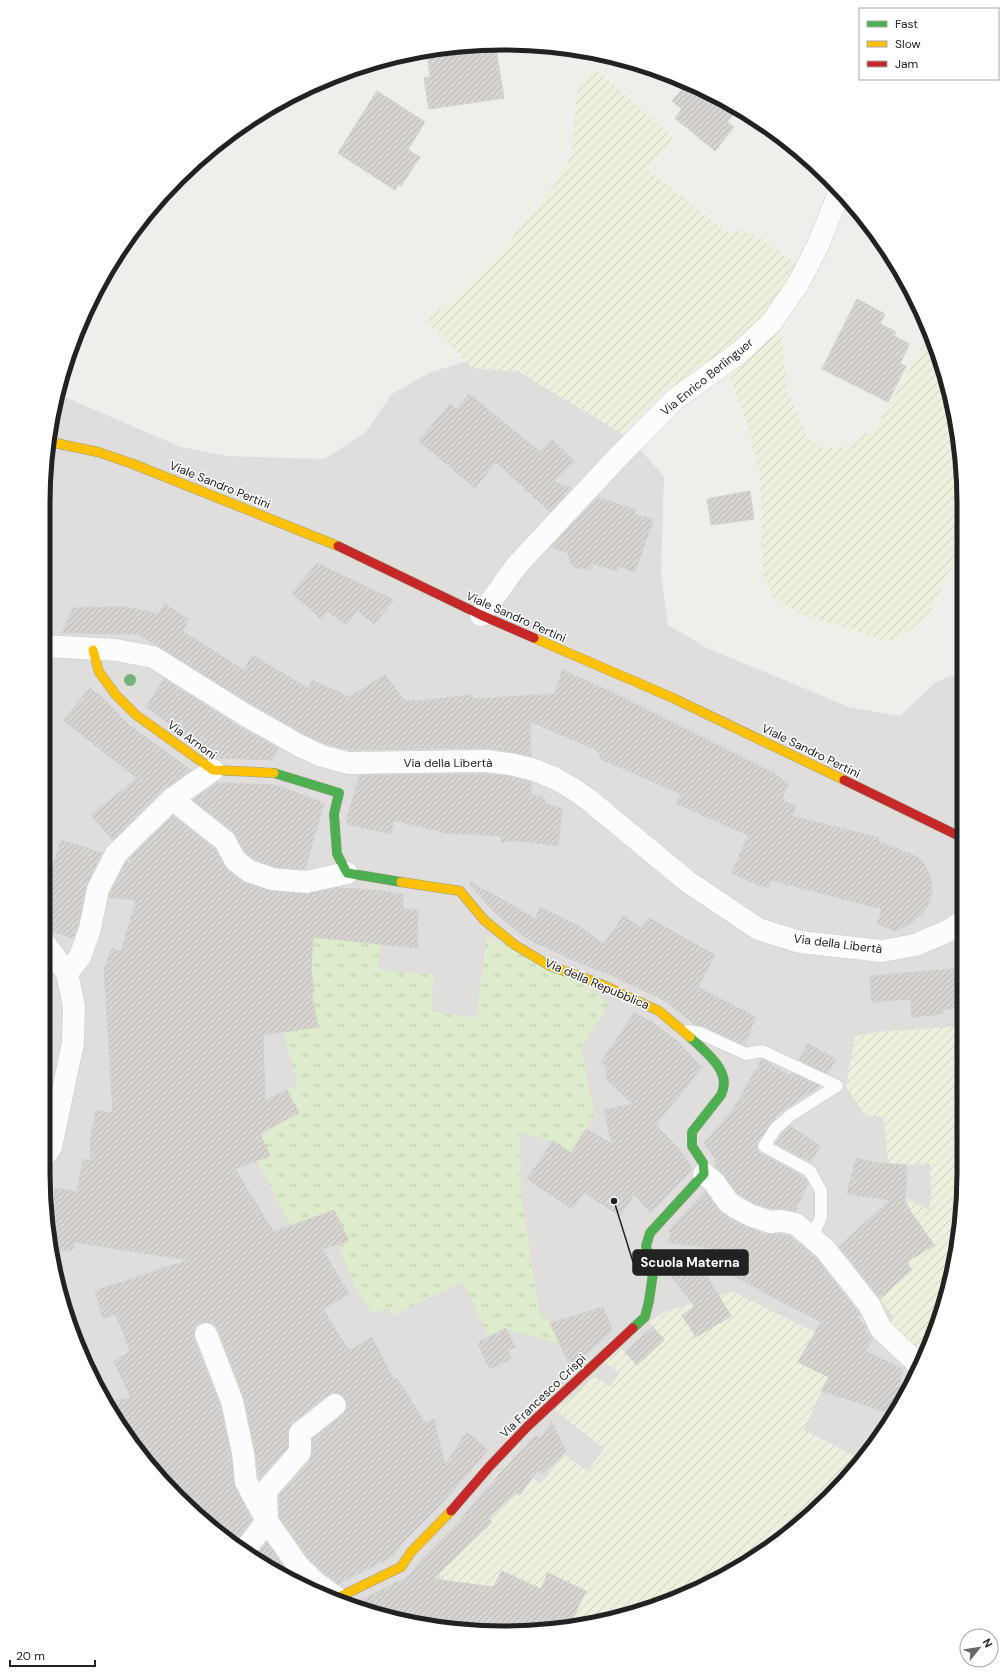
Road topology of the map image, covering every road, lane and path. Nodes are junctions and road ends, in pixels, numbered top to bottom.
1 (837, 197) edge
2 (54, 443) edge
3 (481, 615) junction
4 (50, 646) edge
5 (93, 650) junction
6 (213, 770) junction
7 (172, 799) junction
8 (957, 835) edge
9 (347, 873) junction
10 (957, 925) edge
11 (50, 950) edge
12 (67, 973) junction
13 (684, 1031) junction
14 (50, 1148) edge
15 (704, 1174) junction
16 (812, 1237) junction
17 (206, 1334) dead end
18 (915, 1361) edge
19 (334, 1404) dead end
20 (267, 1521) junction
21 (247, 1547) edge
22 (321, 1587) edge
23 (344, 1596) edge

1 - 3 street, Via Enrico Berlinguer
2 - 3 street, Viale Sandro Pertini
3 - 8 street, Viale Sandro Pertini
4 - 5 street, Via della Libertà
5 - 6 street, Via Arnoni
5 - 10 street, Via della Libertà
6 - 7 street
6 - 9 street, Via Arnoni
7 - 9 street, Via della Repubblica
7 - 12 street
9 - 13 street, Via della Repubblica
11 - 12 street
12 - 14 street
13 - 15 street, Via della Repubblica
13 - 16 lane
15 - 16 street
15 - 23 street, Via Francesco Crispi
16 - 18 street
17 - 20 street
19 - 20 street
20 - 21 street
20 - 22 street

